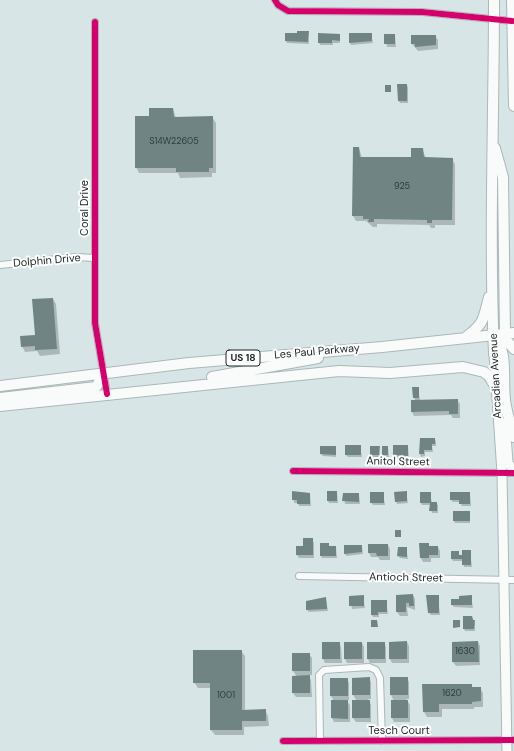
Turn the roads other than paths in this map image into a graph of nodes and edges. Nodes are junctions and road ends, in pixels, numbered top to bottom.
1 (275, 0) edge
2 (494, 0) edge
3 (512, 0) edge
4 (494, 20) junction
5 (512, 21) junction
6 (95, 22) dead end
7 (514, 106) edge
8 (493, 138) junction
9 (94, 258) junction
10 (0, 265) edge
11 (492, 284) junction
12 (493, 335) junction
13 (465, 337) junction
14 (506, 343) edge
15 (382, 346) junction
16 (104, 374) junction
17 (0, 386) edge
18 (184, 386) junction
19 (496, 388) junction
20 (107, 394) junction
21 (0, 398) edge
22 (0, 406) edge
23 (498, 410) junction
24 (514, 437) edge
25 (292, 471) dead end
26 (514, 471) edge
27 (502, 473) junction
28 (299, 576) dead end
29 (510, 580) edge
30 (510, 739) edge
31 (283, 741) dead end
32 (320, 741) junction
33 (382, 741) junction
34 (507, 751) edge

1 - 4 street
2 - 4 main road, Arcadian Avenue
3 - 5 main road
4 - 5 street
4 - 8 main road, Arcadian Avenue
5 - 7 main road
6 - 9 street, Coral Drive
8 - 11 main road, Arcadian Avenue
8 - 14 main road
9 - 10 street, Dolphin Drive
9 - 16 street, Coral Drive
11 - 12 main road, Arcadian Avenue
11 - 13 main road
12 - 13 main road, Les Paul Parkway / US 18
12 - 14 main road, Les Paul Parkway / US 18
13 - 15 main road, Les Paul Parkway / US 18
14 - 19 main road, Arcadian Avenue
14 - 24 main road
15 - 16 main road, Les Paul Parkway / US 18
15 - 18 main road
16 - 17 main road, Les Paul Parkway / US 18
16 - 20 street, Coral Drive
16 - 21 main road
18 - 19 main road, Les Paul Parkway / US 18
18 - 20 main road, Les Paul Parkway / US 18
19 - 23 main road, Arcadian Avenue
20 - 22 main road, Les Paul Parkway / US 18
23 - 26 main road
23 - 27 main road, Arcadian Avenue
25 - 27 street, Anitol Street
26 - 27 street, Anitol Street
27 - 29 main road, Arcadian Avenue
28 - 29 street, Antioch Street
29 - 30 main road, Arcadian Avenue
30 - 33 street, Tesch Court
30 - 34 main road, Arcadian Avenue
31 - 32 street, Tesch Court
32 - 33 street, Tesch Court
32 - 33 street

